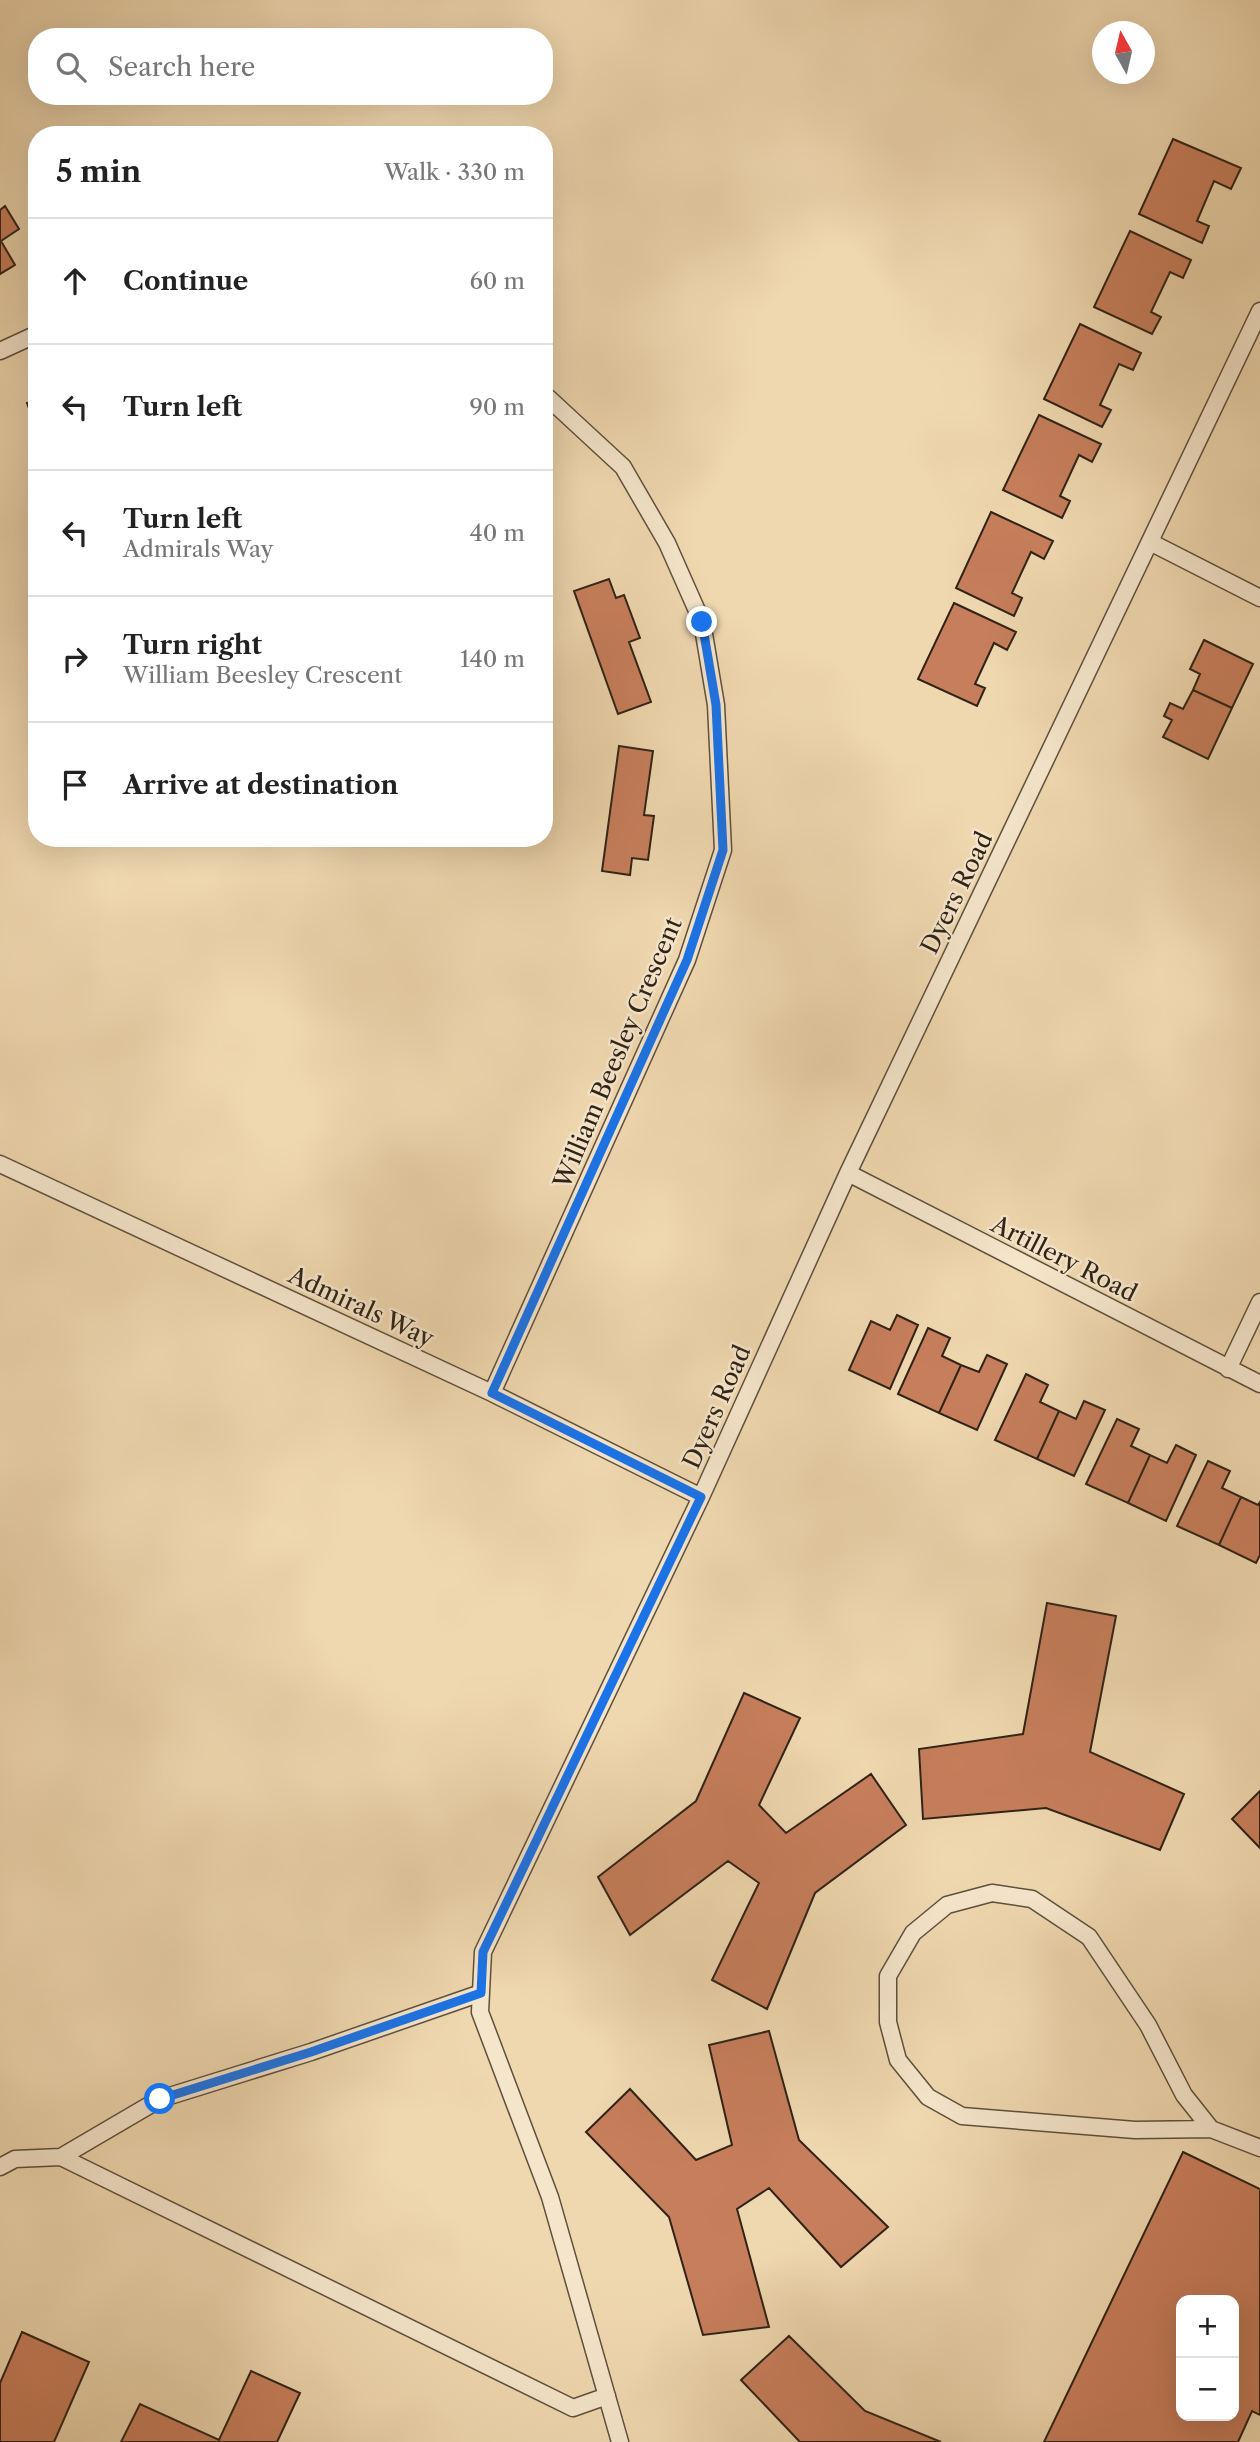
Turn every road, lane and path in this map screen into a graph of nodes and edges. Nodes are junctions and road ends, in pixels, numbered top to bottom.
1 (1260, 311) edge
2 (28, 338) edge
3 (0, 351) edge
4 (553, 402) edge
5 (1150, 542) junction
6 (1260, 598) edge
7 (0, 1164) edge
8 (848, 1173) junction
9 (1260, 1302) edge
10 (1228, 1369) junction
11 (1260, 1384) edge
12 (492, 1393) junction
13 (701, 1497) junction
14 (481, 1993) junction
15 (1211, 2129) junction
16 (1260, 2148) edge
17 (61, 2157) junction
18 (0, 2167) edge
19 (607, 2396) junction
20 (620, 2442) edge

1 - 5 lane, Dyers Road
2 - 3 lane
4 - 12 lane, William Beesley Crescent
5 - 6 lane
5 - 8 lane, Dyers Road
7 - 12 lane, Admirals Way
8 - 10 lane, Artillery Road
8 - 13 lane, Dyers Road
9 - 10 lane
10 - 11 lane, Artillery Road
12 - 13 lane, Admirals Way
13 - 14 lane, Dyers Road
14 - 17 lane
14 - 19 lane, Dyers Road
15 - 15 lane
15 - 16 lane
17 - 18 lane
17 - 19 lane
19 - 20 lane, Dyers Road

